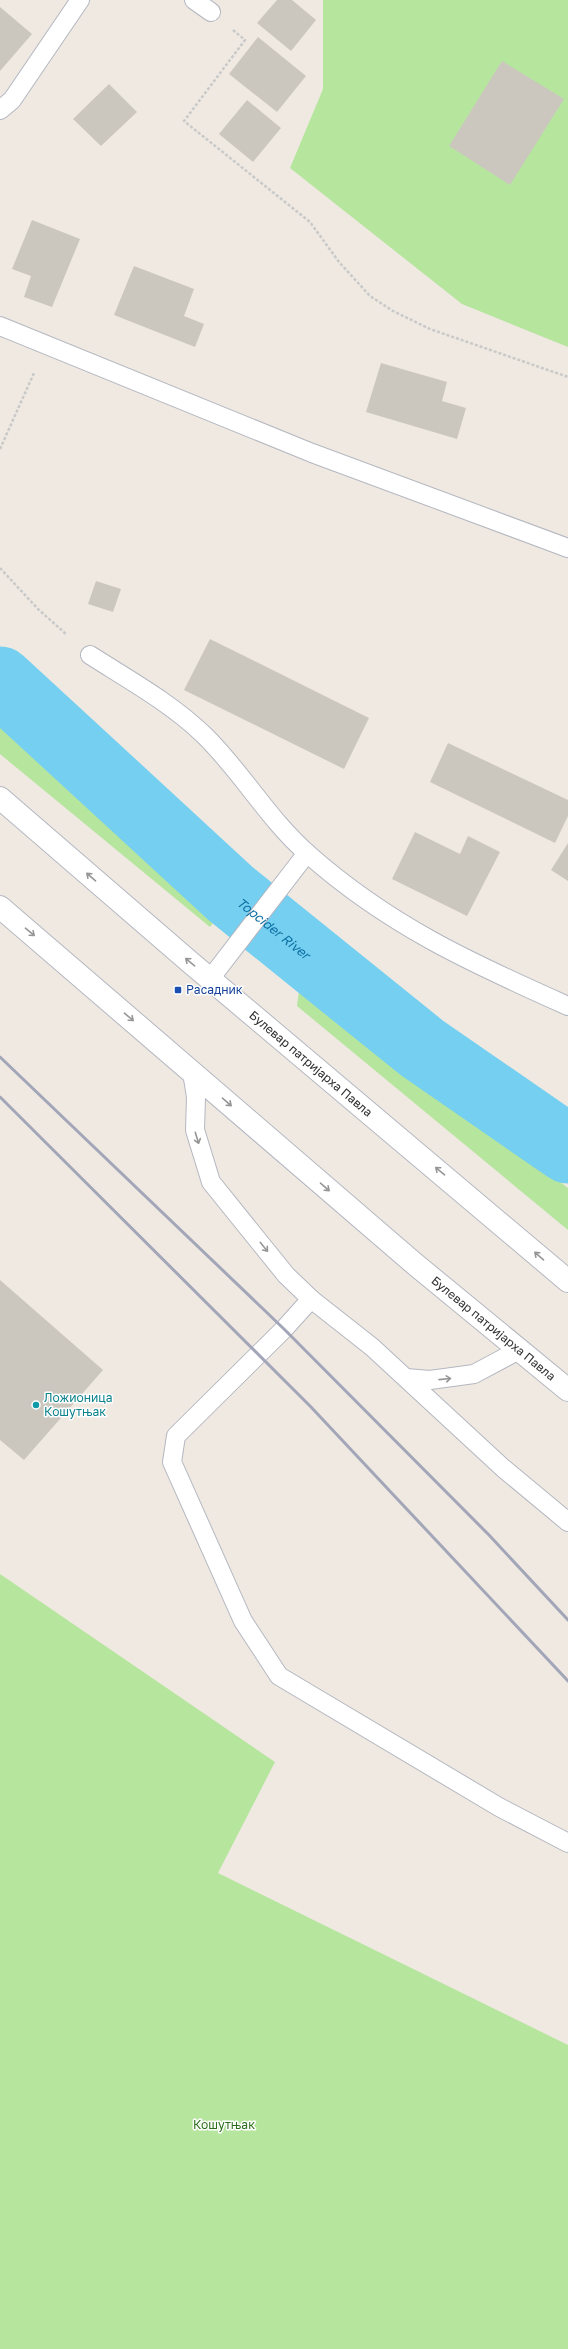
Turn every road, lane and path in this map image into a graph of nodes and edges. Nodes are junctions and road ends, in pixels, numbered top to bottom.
1 (80, 0) edge
2 (194, 0) edge
3 (211, 12) joint
4 (0, 110) edge
5 (0, 326) edge
6 (47, 345) junction
7 (568, 377) edge
8 (0, 449) edge
9 (568, 548) edge
10 (0, 568) edge
11 (90, 655) joint
12 (0, 798) edge
13 (307, 853) junction
14 (0, 907) edge
15 (217, 970) junction
16 (568, 1006) edge
17 (192, 1072) junction
18 (568, 1281) edge
19 (311, 1299) junction
20 (519, 1350) junction
21 (406, 1378) junction
22 (568, 1390) edge
23 (568, 1522) edge
24 (568, 1843) edge

1 - 4 lane
2 - 3 lane
3 - 7 path
5 - 6 lane
6 - 8 path
6 - 9 lane
10 - 11 path
11 - 13 lane
15 -> 12 main road, Булевар патријарха Павла
13 - 15 lane
13 - 16 lane
14 -> 17 main road, Булевар патријарха Павла
18 -> 15 main road, Булевар патријарха Павла
17 -> 19 lane
17 -> 20 main road, Булевар патријарха Павла
19 - 21 lane
19 - 24 lane
21 -> 20 lane
20 - 22 main road, Булевар патријарха Павла
21 - 23 lane

